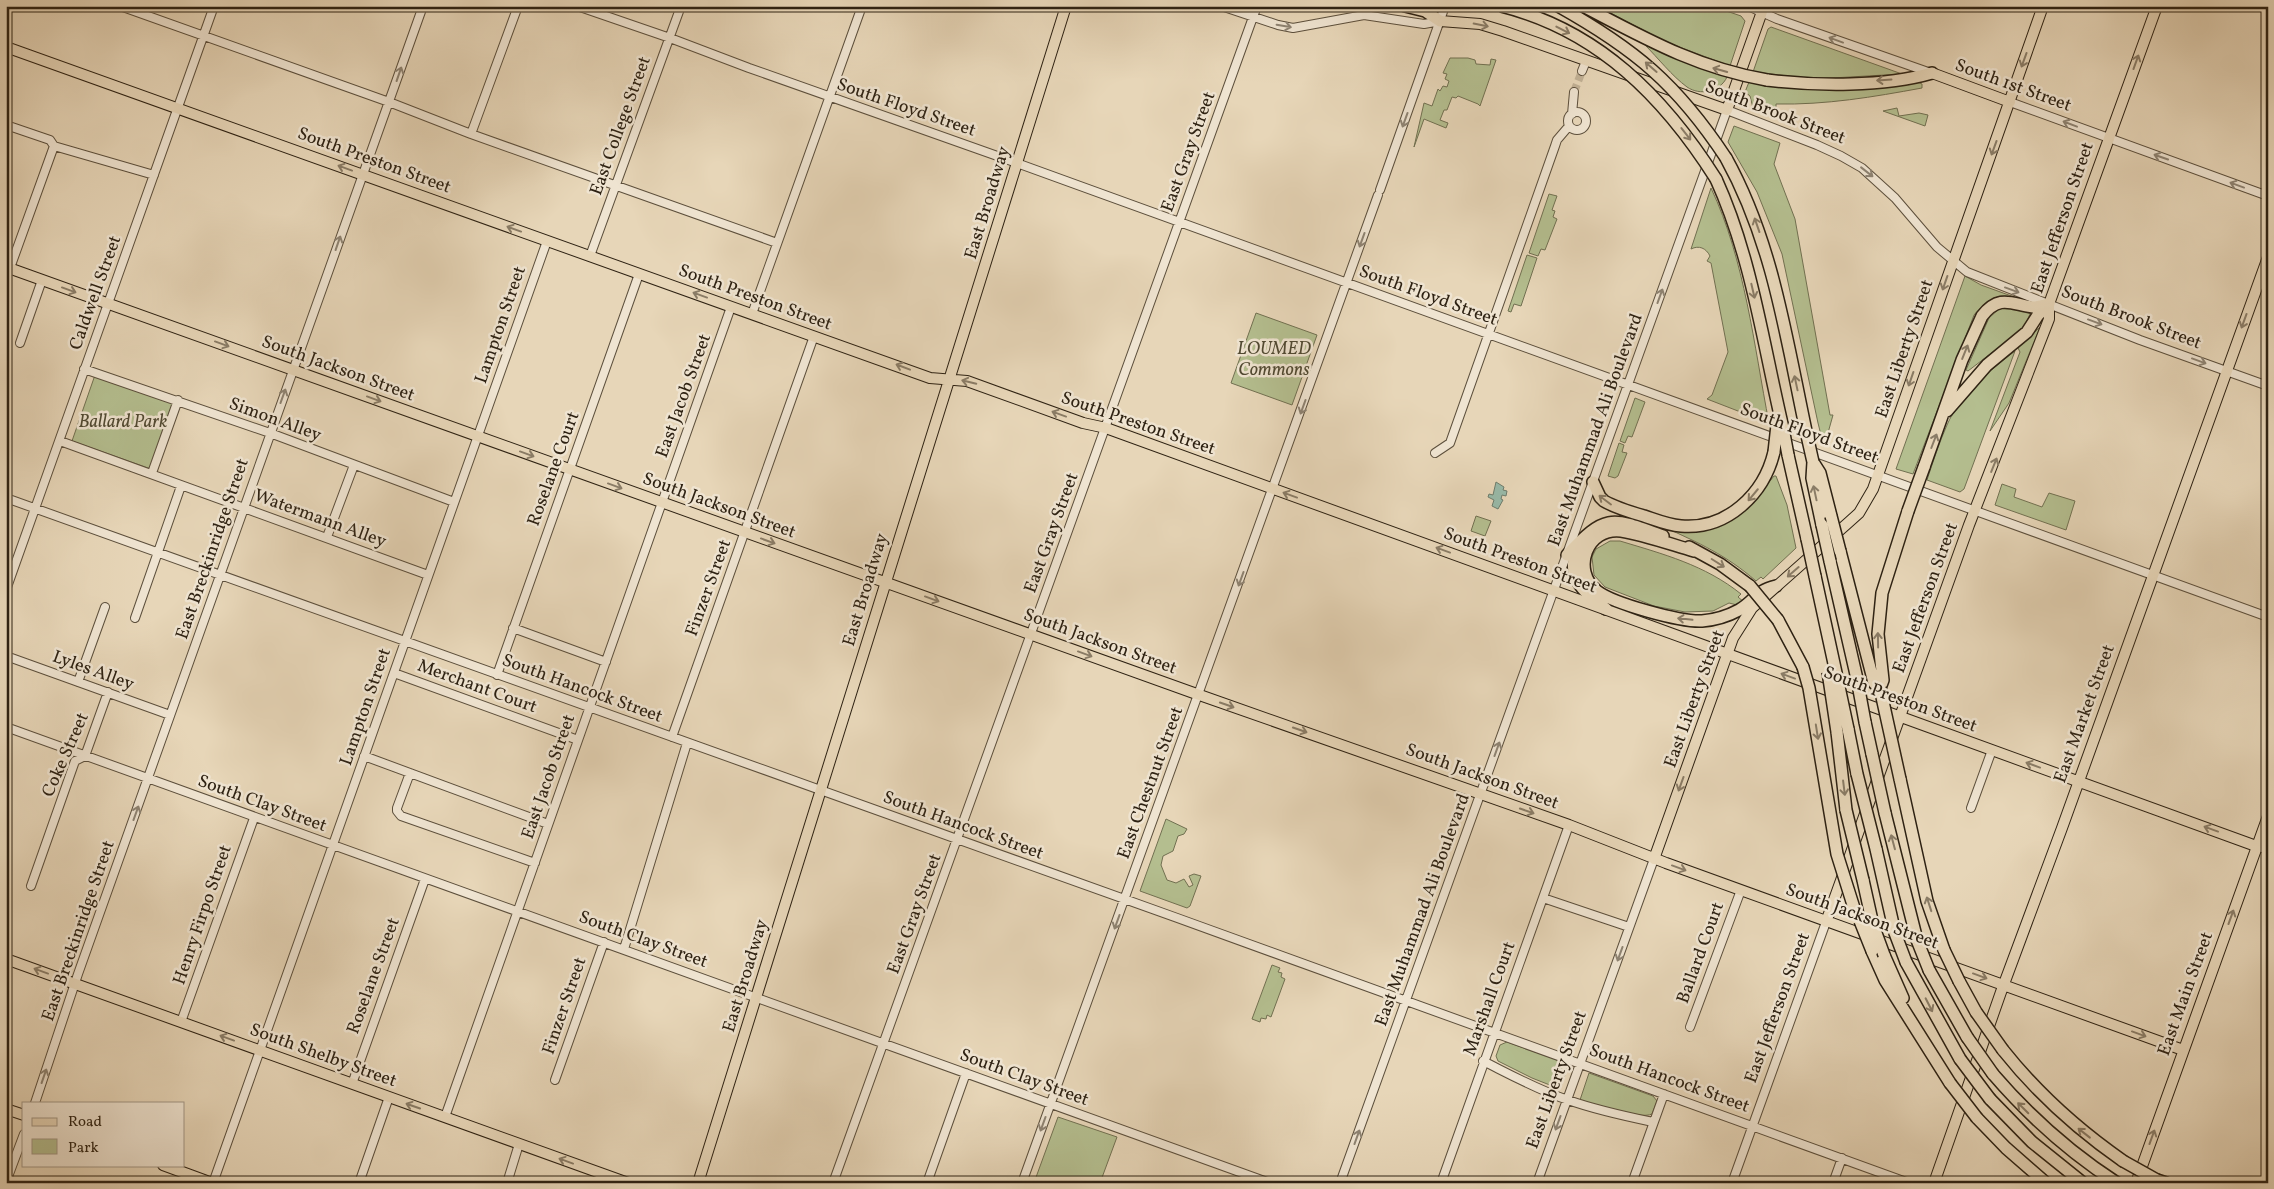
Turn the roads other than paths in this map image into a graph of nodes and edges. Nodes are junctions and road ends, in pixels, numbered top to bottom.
1 (120, 6) edge
2 (214, 6) edge
3 (423, 6) edge
4 (518, 6) edge
5 (681, 6) edge
6 (862, 6) edge
7 (1066, 6) edge
8 (1221, 6) edge
9 (1257, 6) edge
10 (1405, 6) edge
11 (1445, 6) edge
12 (1501, 6) edge
13 (1558, 6) edge
14 (1583, 6) edge
15 (1748, 6) edge
16 (2043, 6) edge
17 (2157, 6) edge
18 (582, 7) edge
19 (135, 9) edge
20 (1763, 9) edge
21 (1253, 17) junction
22 (1440, 21) junction
23 (203, 37) junction
24 (670, 38) junction
25 (6, 46) edge
26 (1932, 73) junction
27 (1573, 95) tunnel mouth
28 (830, 98) junction
29 (388, 102) junction
30 (2010, 102) junction
31 (178, 108) junction
32 (1727, 110) junction
33 (1572, 114) junction
34 (6, 125) edge
35 (1569, 126) junction
36 (472, 134) junction
37 (2108, 139) junction
38 (54, 146) junction
39 (1017, 163) junction
40 (362, 174) junction
41 (154, 175) junction
42 (616, 185) junction
43 (2268, 196) edge
44 (1180, 222) junction
45 (547, 241) junction
46 (778, 243) junction
47 (590, 256) junction
48 (2268, 256) edge
49 (1953, 261) junction
50 (8, 268) edge
51 (639, 274) junction
52 (42, 280) junction
53 (1347, 282) junction
54 (108, 304) junction
55 (2049, 304) junction
56 (732, 307) junction
57 (752, 314) junction
58 (1488, 334) junction
59 (814, 336) junction
60 (20, 343) dead end
61 (84, 369) junction
62 (293, 370) junction
63 (2226, 371) junction
64 (949, 379) junction
65 (1628, 384) junction
66 (2268, 386) edge
67 (178, 400) junction
68 (1944, 414) junction
69 (1780, 427) junction
70 (1106, 428) junction
71 (270, 433) junction
72 (478, 436) junction
73 (60, 440) junction
74 (1435, 453) dead end
75 (1813, 462) junction
76 (354, 465) junction
77 (570, 469) junction
78 (152, 473) junction
79 (1878, 475) junction
80 (1593, 482) junction
81 (181, 486) junction
82 (1273, 489) junction
83 (6, 498) edge
84 (454, 502) junction
85 (662, 503) junction
86 (244, 508) junction
87 (35, 509) junction
88 (1975, 510) junction
89 (744, 532) junction
90 (1584, 537) junction
91 (327, 538) junction
92 (1694, 550) junction
93 (158, 552) junction
94 (1567, 555) junction
95 (220, 574) junction
96 (2153, 574) junction
97 (428, 575) junction
98 (886, 583) junction
99 (1776, 586) junction
100 (6, 590) edge
101 (1554, 590) junction
102 (105, 608) dead end
103 (1606, 610) junction
104 (2268, 617) edge
105 (135, 618) dead end
106 (513, 628) junction
107 (1826, 633) junction
108 (1032, 635) junction
109 (405, 641) junction
110 (1728, 654) junction
111 (6, 656) edge
112 (606, 662) junction
113 (394, 673) junction
114 (497, 675) junction
115 (78, 682) junction
116 (1880, 688) junction
117 (108, 692) junction
118 (1199, 695) junction
119 (590, 707) junction
120 (170, 715) junction
121 (1900, 717) junction
122 (6, 727) edge
123 (1842, 730) junction
124 (672, 737) junction
125 (578, 740) junction
126 (687, 742) junction
127 (1992, 750) junction
128 (85, 756) junction
129 (364, 756) junction
130 (410, 773) junction
131 (148, 779) junction
132 (2079, 782) junction
133 (820, 790) junction
134 (1480, 795) junction
135 (1971, 808) dead end
136 (2268, 816) edge
137 (254, 818) junction
138 (548, 824) junction
139 (1569, 825) junction
140 (958, 840) junction
141 (333, 845) junction
142 (2256, 846) junction
143 (2268, 850) edge
144 (1654, 858) junction
145 (534, 863) junction
146 (425, 879) junction
147 (31, 886) dead end
148 (1741, 890) junction
149 (1543, 898) junction
150 (1125, 900) junction
151 (518, 911) junction
152 (1826, 922) junction
153 (1629, 927) junction
154 (604, 942) junction
155 (624, 949) junction
156 (6, 958) edge
157 (75, 983) junction
158 (2003, 985) junction
159 (757, 997) junction
160 (1406, 1000) junction
161 (182, 1022) junction
162 (1690, 1027) dead end
163 (1918, 1031) junction
164 (1494, 1032) junction
165 (884, 1043) junction
166 (260, 1050) junction
167 (2183, 1050) junction
168 (1483, 1061) junction
169 (1580, 1063) junction
170 (966, 1074) junction
171 (555, 1080) dead end
172 (352, 1084) junction
173 (1664, 1094) junction
174 (389, 1097) junction
175 (1567, 1100) junction
176 (35, 1102) edge
177 (1051, 1102) junction
178 (6, 1109) edge
179 (22, 1114) edge
180 (445, 1117) junction
181 (1654, 1122) junction
182 (1753, 1126) junction
183 (22, 1139) edge
184 (519, 1144) junction
185 (1842, 1158) junction
186 (166, 1166) edge
187 (6, 1182) edge
188 (2116, 1182) edge
189 (2162, 1182) edge
190 (212, 1183) edge
191 (359, 1183) edge
192 (507, 1183) edge
193 (628, 1183) edge
194 (698, 1183) edge
195 (833, 1183) edge
196 (927, 1183) edge
197 (1022, 1183) edge
198 (1270, 1183) edge
199 (1340, 1183) edge
200 (1441, 1183) edge
201 (1537, 1183) edge
202 (1632, 1183) edge
203 (1732, 1183) edge
204 (1833, 1183) edge
205 (1909, 1183) edge
206 (1934, 1183) edge
207 (2046, 1183) edge
208 (2083, 1183) edge
209 (2136, 1183) edge

1 - 19 street
2 - 23 street, Caldwell Street
29 -> 3 street, East Breckinridge Street
4 - 36 street
5 - 24 street, East College Street
6 - 28 street
7 - 39 main road, East Broadway
8 - 21 street, South Brook Street
9 - 21 street, East Gray Street
10 - 22 highway
11 - 22 street, East Chestnut Street
12 -> 69 highway, bridge
75 -> 13 highway, bridge
26 -> 14 highway, bridge
15 - 20 street, South 1st Street
16 -> 30 main road, East Liberty Street
37 -> 17 main road, East Jefferson Street
18 - 24 street, South Floyd Street
19 - 23 street
26 -> 20 street, South 1st Street
20 - 32 main road
21 -> 22 street, South Brook Street
21 - 44 street, East Gray Street
22 -> 32 main road, South Brook Street
22 -> 53 street, East Chestnut Street
23 - 29 street
23 - 31 street, Caldwell Street
24 - 28 street, South Floyd Street
24 - 42 street, East College Street
25 - 31 main road, South Preston Street
26 - 30 main road, South 1st Street
27 - 33 street
28 - 39 street, South Floyd Street
28 - 46 street
29 - 36 street
29 - 40 street, East Breckinridge Street
37 -> 30 street, South 1st Street
30 -> 49 main road, East Liberty Street
40 -> 31 main road, South Preston Street
31 - 41 street, Caldwell Street
32 -> 49 street, South Brook Street
65 -> 32 street, East Muhammad Ali Boulevard
33 - 35 street
33 - 35 street
34 - 38 street
35 - 58 street
36 - 42 street
43 -> 37 street, South 1st Street
37 - 55 main road, East Jefferson Street
38 - 41 street
38 - 50 street
39 - 44 street, South Floyd Street
39 - 64 main road, East Broadway
45 -> 40 main road, South Preston Street
62 -> 40 street, East Breckinridge Street
41 - 54 street, Caldwell Street
42 - 46 street
42 - 47 street, East College Street
44 - 53 street, South Floyd Street
44 - 70 street, East Gray Street
45 - 47 main road, South Preston Street
45 - 72 street, Lampton Street
46 - 57 street
47 - 51 main road, South Preston Street
48 -> 63 main road, East Market Street
49 -> 55 street, South Brook Street
49 -> 79 main road, East Liberty Street
50 - 52 main road, South Jackson Street
56 -> 51 main road, South Preston Street
51 - 77 street, Roselane Court
52 -> 54 main road, South Jackson Street
52 - 60 street
53 - 58 street, South Floyd Street
53 -> 82 street, East Chestnut Street
54 - 61 street, Caldwell Street
54 -> 62 main road, South Jackson Street
55 -> 63 street, South Brook Street
55 - 68 highway
68 -> 55 highway
88 -> 55 main road, East Jefferson Street
56 - 57 main road, South Preston Street
56 - 85 street, East Jacob Street
57 - 59 main road, South Preston Street
58 - 65 street, South Floyd Street
58 - 74 street
64 -> 59 main road, South Preston Street
59 - 89 street, Finzer Street
61 - 67 street, Simon Alley
61 - 73 street, Caldwell Street
71 -> 62 street, East Breckinridge Street
62 -> 72 main road, South Jackson Street
63 - 66 street, South Brook Street
63 - 96 main road, East Market Street
70 -> 64 main road, South Preston Street
64 - 98 main road, East Broadway
65 - 79 street, South Floyd Street
65 - 80 street, East Muhammad Ali Boulevard
67 - 71 street, Simon Alley
67 - 78 street
116 -> 68 highway, bridge
69 -> 80 highway, bridge
69 - 107 highway, bridge
70 - 82 main road, South Preston Street
70 - 108 street, East Gray Street
71 - 76 street, Simon Alley
71 - 86 street, East Breckinridge Street
72 -> 77 main road, South Jackson Street
72 - 84 street, Lampton Street
73 - 78 street, Watermann Alley
73 - 87 street, Caldwell Street
75 - 116 highway, bridge
188 -> 75 highway, bridge
76 - 84 street, Simon Alley
76 - 91 street
77 -> 85 main road, South Jackson Street
77 - 106 street, Roselane Court
78 - 81 street, Watermann Alley
79 - 88 street, South Floyd Street
79 -> 99 main road, East Liberty Street
80 - 94 street, East Muhammad Ali Boulevard
81 - 86 street, Watermann Alley
81 - 93 street
101 -> 82 main road, South Preston Street
82 -> 118 street, East Chestnut Street
83 - 87 street, South Hancock Street
84 - 97 street, Lampton Street
85 - 89 main road, South Jackson Street
85 - 112 street, East Jacob Street
86 - 91 street, Watermann Alley
86 - 95 street, East Breckinridge Street
87 - 93 street, South Hancock Street
87 - 100 street, Caldwell Street
88 - 96 street, South Floyd Street
88 - 121 main road, East Jefferson Street
89 -> 98 main road, South Jackson Street
89 - 124 street, Finzer Street
90 - 92 highway
90 - 94 highway
90 - 103 highway
91 - 97 street, Watermann Alley
99 -> 92 highway
92 -> 163 highway, bridge
93 - 95 street, South Hancock Street
93 - 105 street
94 - 101 street, East Muhammad Ali Boulevard
95 - 109 street, South Hancock Street
95 - 120 street, East Breckinridge Street
96 - 104 street, South Floyd Street
96 - 132 main road, East Market Street
97 - 109 street, Lampton Street
98 -> 108 main road, South Jackson Street
98 - 133 main road, East Broadway
99 - 110 main road, East Liberty Street
101 - 103 main road, South Preston Street
134 -> 101 street, East Muhammad Ali Boulevard
102 - 115 street
103 - 110 main road, South Preston Street
106 - 112 street
106 - 114 street, Roselane Court
107 - 123 highway, bridge
107 - 123 highway, bridge
108 -> 118 main road, South Jackson Street
108 - 140 street, East Gray Street
109 - 113 street, Lampton Street
109 - 114 street, South Hancock Street
121 -> 110 main road, South Preston Street
110 -> 144 main road, East Liberty Street
111 - 115 street, Lyles Alley
112 - 119 street, East Jacob Street
113 - 125 street, Merchant Court
113 - 129 street, Lampton Street
114 - 119 street, South Hancock Street
115 - 117 street, Lyles Alley
189 -> 116 highway, bridge
117 - 120 street, Lyles Alley
117 - 128 street, Coke Street
118 -> 134 main road, South Jackson Street
118 - 150 street, East Chestnut Street
119 - 124 street, South Hancock Street
119 - 125 street, East Jacob Street
120 - 131 street, East Breckinridge Street
121 - 127 main road, South Preston Street
121 - 152 main road, East Jefferson Street
122 - 128 street, South Clay Street
123 -> 163 highway, bridge
123 -> 208 highway, bridge
124 - 126 street, South Hancock Street
125 - 138 street, East Jacob Street
126 - 133 street, South Hancock Street
126 - 155 street
132 -> 127 main road, South Preston Street
127 - 135 street
128 - 131 street, South Clay Street
128 - 147 street, Coke Street
129 - 130 street
129 - 141 street, Lampton Street
130 - 138 street
130 - 145 street
131 - 137 street, South Clay Street
157 -> 131 street, East Breckinridge Street
142 -> 132 main road, South Preston Street
132 - 158 main road, East Market Street
133 - 140 street, South Hancock Street
133 - 159 main road, East Broadway
134 -> 139 main road, South Jackson Street
134 - 160 street, East Muhammad Ali Boulevard
136 - 142 main road, East Main Street
137 - 141 street, South Clay Street
137 - 161 street, Henry Firpo Street
138 - 145 street, East Jacob Street
139 - 144 main road, South Jackson Street
139 - 149 street, Marshall Court
140 - 150 street, South Hancock Street
140 - 165 street, East Gray Street
141 - 146 street, South Clay Street
141 - 166 street, Lampton Street
142 - 143 street
167 -> 142 main road, East Main Street
144 -> 148 main road, South Jackson Street
144 - 153 street, East Liberty Street
145 - 151 street, East Jacob Street
146 - 151 street, South Clay Street
146 - 172 street, Roselane Street
148 - 152 main road, South Jackson Street
148 - 162 street, Ballard Court
149 - 153 street
149 - 164 street, Marshall Court
150 - 160 street, South Hancock Street
150 -> 177 street, East Chestnut Street
151 - 154 street, South Clay Street
151 - 180 street, East Jacob Street
152 -> 158 main road, South Jackson Street
152 - 182 street, East Jefferson Street
153 -> 169 street, East Liberty Street
154 - 155 street, South Clay Street
154 - 171 street, Finzer Street
155 - 159 street, South Clay Street
157 -> 156 main road, South Shelby Street
157 - 161 main road, South Shelby Street
176 -> 157 street, East Breckinridge Street
158 -> 167 main road, South Jackson Street
158 - 206 main road, East Market Street
159 - 165 street, South Clay Street
159 - 194 main road, East Broadway
160 - 164 street, South Hancock Street
199 -> 160 street, East Muhammad Ali Boulevard
166 -> 161 main road, South Shelby Street
163 - 207 highway, bridge
164 - 168 street, Marshall Court
164 - 169 street, South Hancock Street
165 - 170 street, South Clay Street
165 - 195 street, East Gray Street
166 - 172 main road, South Shelby Street
166 - 190 street, Lampton Street
209 -> 167 main road, East Main Street
168 - 175 street
168 - 200 street, Marshall Court
169 - 173 street, South Hancock Street
169 - 175 street, East Liberty Street
170 - 177 street, South Clay Street
170 - 196 street
172 - 174 main road, South Shelby Street
173 - 181 street
173 - 182 street, South Hancock Street
180 -> 174 main road, South Shelby Street
174 - 191 street
175 - 181 street
175 -> 201 street, East Liberty Street
177 -> 197 street, East Chestnut Street
177 - 198 street, South Clay Street
178 - 179 main road
180 - 184 main road, South Shelby Street
181 - 202 street
182 - 185 street, South Hancock Street
182 - 203 street, East Jefferson Street
183 - 187 street
184 - 192 street
193 -> 184 main road, South Shelby Street
185 - 204 street
185 - 205 street, South Hancock Street
186 - 190 main road

